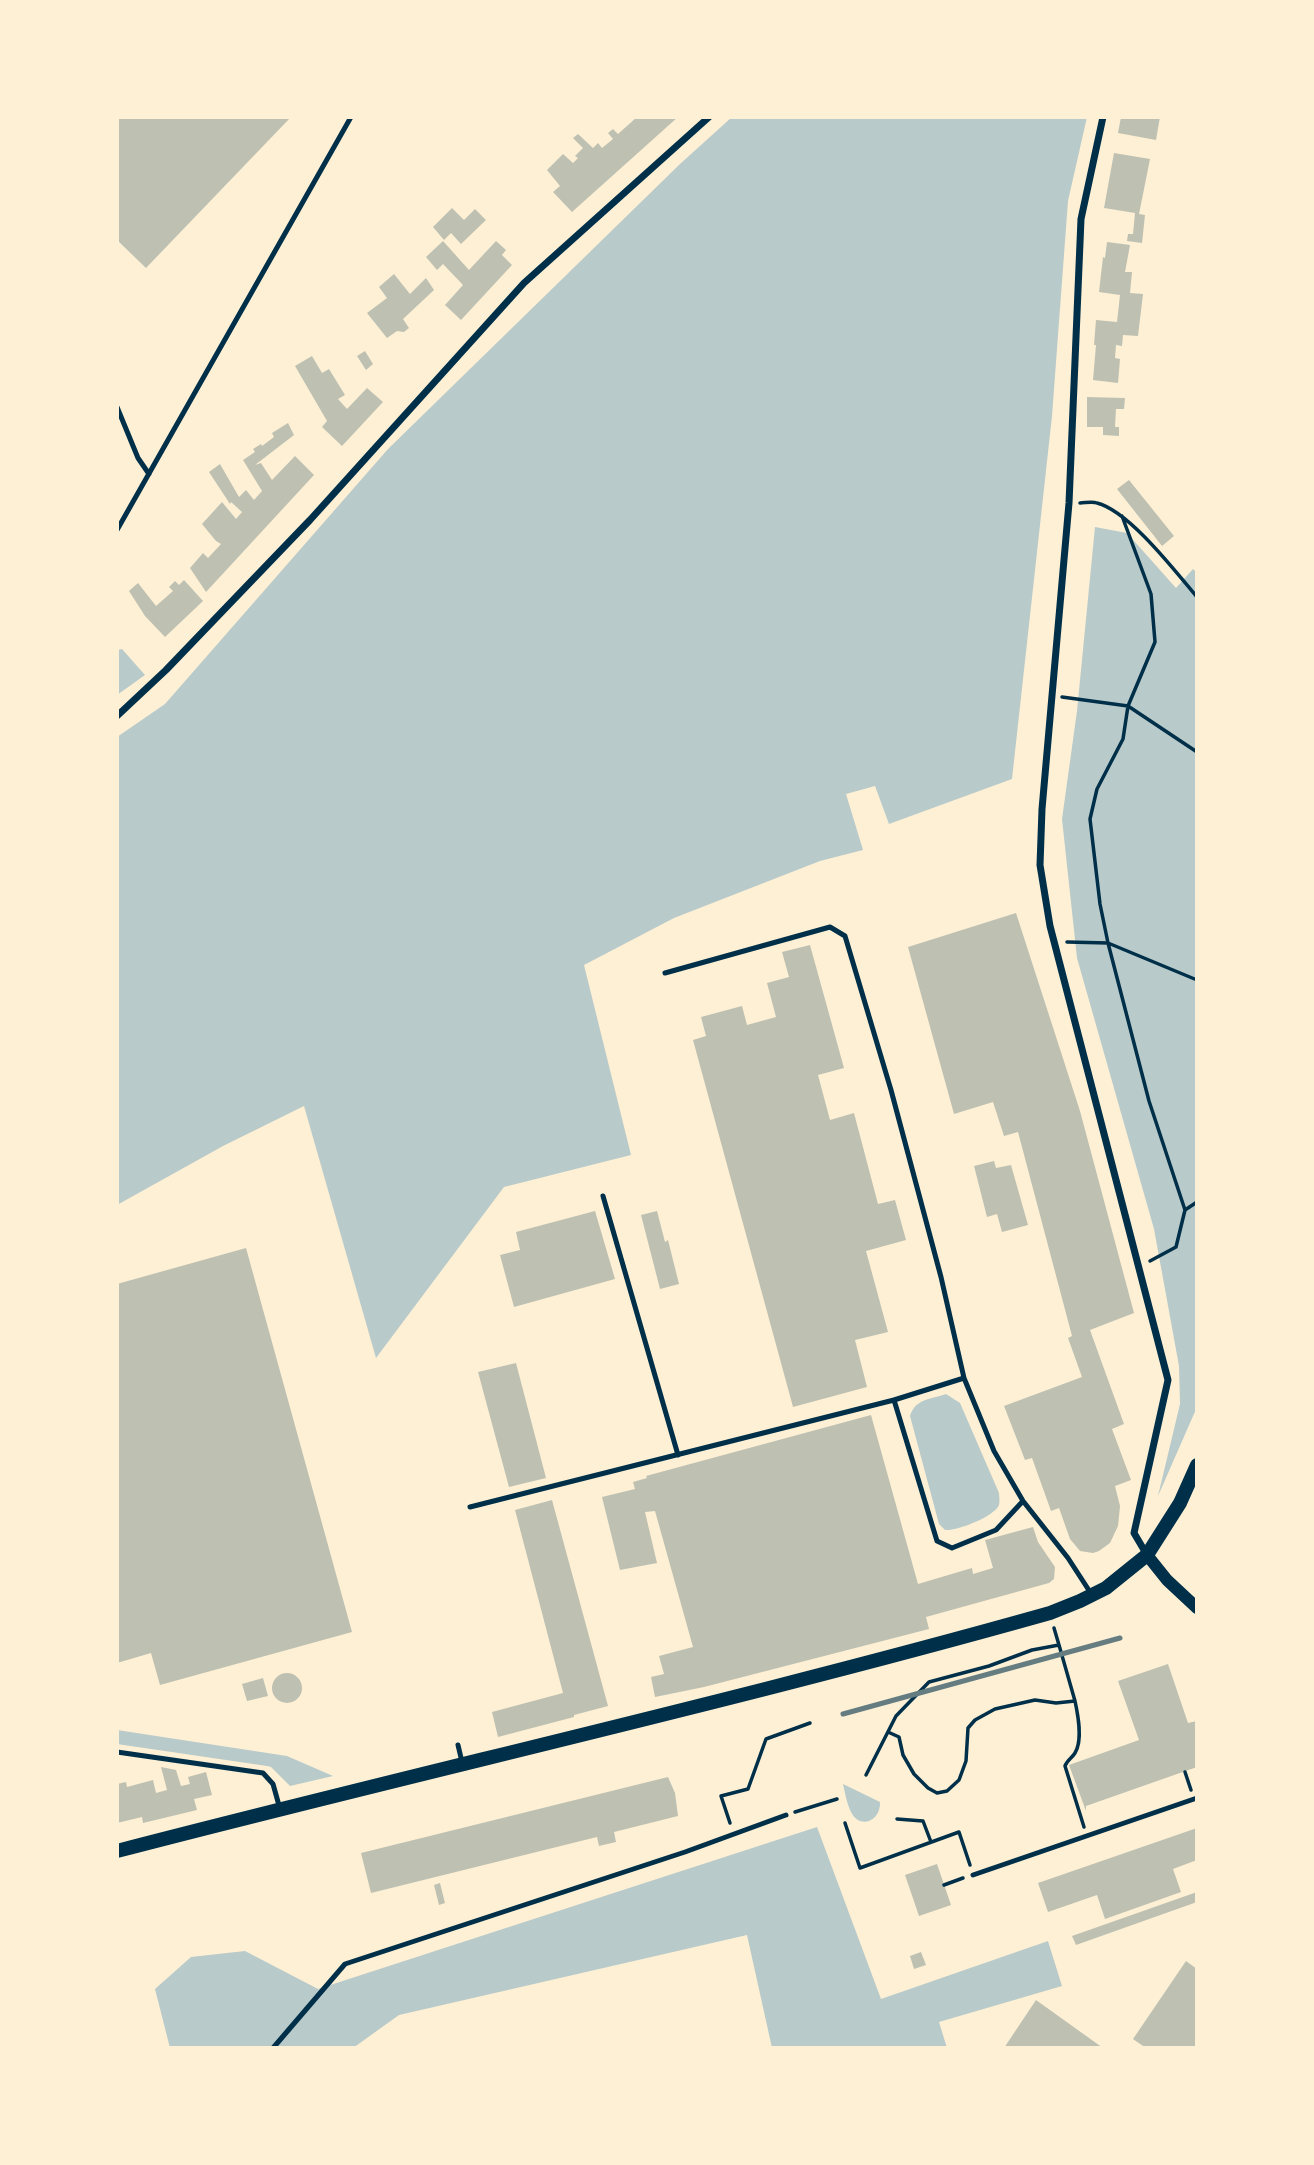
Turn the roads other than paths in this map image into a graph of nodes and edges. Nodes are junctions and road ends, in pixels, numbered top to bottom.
1 (351, 117) edge
2 (709, 117) edge
3 (1103, 117) edge
4 (117, 407) edge
5 (149, 474) junction
6 (117, 530) edge
7 (117, 716) edge
8 (665, 973) dead end
9 (603, 1196) dead end
10 (964, 1378) junction
11 (894, 1400) junction
12 (678, 1455) junction
13 (1197, 1465) edge
14 (1023, 1501) junction
15 (470, 1507) dead end
16 (1147, 1555) junction
17 (1093, 1596) junction
18 (1197, 1608) edge
19 (458, 1745) dead end
20 (117, 1752) edge
21 (462, 1764) junction
22 (1196, 1798) edge
23 (280, 1809) junction
24 (786, 1815) dead end
25 (117, 1851) edge
26 (973, 1875) road end
27 (273, 2048) edge

1 - 5 lane
2 - 7 street
3 - 16 street
4 - 5 lane
5 - 6 lane
8 - 10 lane
9 - 12 lane
10 - 11 lane
10 - 14 lane
11 - 12 lane
11 - 14 lane
12 - 15 lane
13 - 16 main road
14 - 17 lane
16 - 17 main road
16 - 18 street
17 - 21 main road
19 - 21 lane
20 - 23 lane
21 - 23 main road
22 - 26 lane
23 - 25 main road
24 - 27 lane

